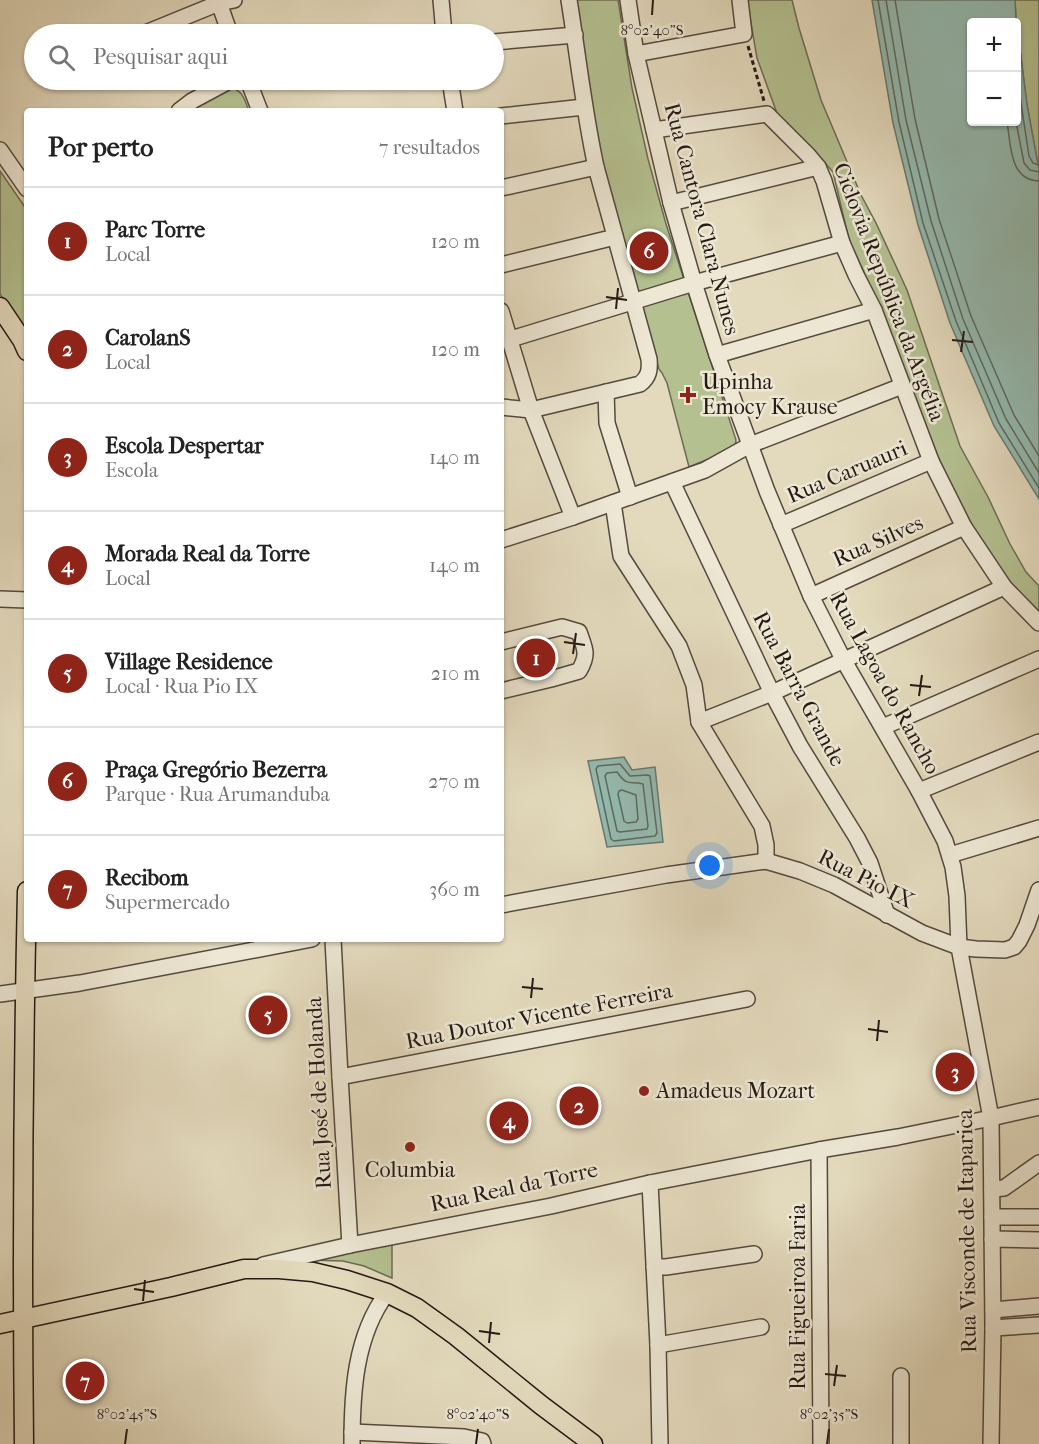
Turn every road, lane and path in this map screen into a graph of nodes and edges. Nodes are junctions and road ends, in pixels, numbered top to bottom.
1 (441, 0) edge
2 (569, 0) edge
3 (628, 0) edge
4 (740, 0) edge
5 (224, 1) edge
6 (168, 24) edge
7 (228, 24) edge
8 (443, 24) edge
9 (744, 34) junction
10 (574, 35) junction
11 (504, 41) edge
12 (636, 54) junction
13 (214, 90) edge
14 (252, 90) edge
15 (452, 90) edge
16 (584, 107) junction
17 (183, 108) edge
18 (259, 108) edge
19 (455, 108) edge
20 (768, 114) junction
21 (504, 116) edge
22 (654, 130) junction
23 (0, 150) edge
24 (596, 167) junction
25 (818, 167) junction
26 (24, 185) edge
27 (504, 187) edge
28 (671, 203) junction
29 (615, 237) junction
30 (842, 243) junction
31 (504, 264) edge
32 (694, 283) junction
33 (633, 301) junction
34 (0, 307) edge
35 (874, 310) junction
36 (504, 319) edge
37 (511, 339) junction
38 (24, 344) edge
39 (717, 355) junction
40 (902, 386) junction
41 (606, 392) junction
42 (504, 407) edge
43 (531, 410) junction
44 (750, 445) junction
45 (931, 461) junction
46 (672, 482) junction
47 (630, 497) junction
48 (613, 503) junction
49 (573, 517) junction
50 (781, 525) junction
51 (964, 527) junction
52 (504, 539) edge
53 (1004, 587) junction
54 (811, 596) junction
55 (0, 598) edge
56 (24, 600) edge
57 (1039, 624) edge
58 (504, 641) edge
59 (1039, 659) edge
60 (844, 661) junction
61 (504, 690) edge
62 (772, 693) junction
63 (699, 722) junction
64 (882, 727) junction
65 (1039, 742) edge
66 (919, 791) junction
67 (1039, 828) edge
68 (950, 855) junction
69 (766, 861) junction
70 (1039, 891) edge
71 (504, 904) edge
72 (887, 915) junction
73 (26, 942) edge
74 (296, 942) edge
75 (333, 942) edge
76 (959, 947) junction
77 (25, 991) junction
78 (0, 994) edge
79 (747, 999) dead end
80 (340, 1077) junction
81 (1039, 1107) edge
82 (991, 1118) junction
83 (819, 1150) junction
84 (1039, 1163) edge
85 (650, 1183) junction
86 (992, 1189) junction
87 (993, 1217) junction
88 (1039, 1217) edge
89 (993, 1239) junction
90 (1039, 1240) edge
91 (350, 1245) junction
92 (754, 1254) dead end
93 (654, 1267) junction
94 (244, 1269) junction
95 (387, 1293) junction
96 (1039, 1306) edge
97 (993, 1310) junction
98 (23, 1319) junction
99 (0, 1324) edge
100 (1039, 1325) edge
101 (761, 1327) dead end
102 (993, 1328) junction
103 (658, 1345) junction
104 (901, 1376) dead end
105 (352, 1438) edge
106 (445, 1440) edge
107 (24, 1444) edge
108 (483, 1444) edge
109 (593, 1444) edge
110 (660, 1444) edge
111 (821, 1444) edge
112 (901, 1444) edge
113 (991, 1444) edge

1 - 8 street
2 - 10 street
3 - 12 street, Rua Cantora Clara Nunes
4 - 9 street
5 - 6 street
5 - 7 street
9 - 12 street
9 - 20 path
10 - 11 street
10 - 16 street
12 - 22 street, Rua Cantora Clara Nunes
13 - 17 street
14 - 18 street
15 - 19 street
16 - 21 street
16 - 24 street
20 - 22 street
20 - 25 street, Ciclovia República da Argélia
22 - 28 street, Rua Cantora Clara Nunes
23 - 26 street
24 - 27 street
24 - 29 street
25 - 28 street
25 - 30 street, Ciclovia República da Argélia
28 - 32 street, Rua Cantora Clara Nunes
29 - 31 street
29 - 33 street
30 - 32 street
30 - 35 street, Ciclovia República da Argélia
32 - 33 street
32 - 39 street, Rua Cantora Clara Nunes
33 - 37 street
33 - 41 street
34 - 38 main road
35 - 39 street
35 - 40 street, Ciclovia República da Argélia
36 - 37 street
37 - 43 street
39 - 44 street, Rua Cantora Clara Nunes
40 - 44 street
40 - 45 street, Ciclovia República da Argélia
41 - 43 street
41 - 47 street
42 - 43 street
43 - 49 street
44 - 46 street
44 - 50 street, Rua Lagoa do Rancho
45 - 50 street, Rua Caruauri
45 - 51 street, Ciclovia República da Argélia
46 - 47 street
46 - 62 street, Rua Barra Grande
47 - 48 street
48 - 49 street
48 - 63 street
49 - 52 street
50 - 54 street, Rua Lagoa do Rancho
51 - 53 street, Ciclovia República da Argélia
51 - 54 street, Rua Silves
53 - 57 street, Ciclovia República da Argélia
53 - 60 street
54 - 60 street, Rua Lagoa do Rancho
55 - 56 street
58 - 61 street
59 - 64 street
60 - 62 street
60 - 64 street, Rua Lagoa do Rancho
62 - 63 street
62 - 72 street, Rua Barra Grande
63 - 69 street
64 - 66 street, Rua Lagoa do Rancho
65 - 66 street
66 - 68 street, Rua Lagoa do Rancho
67 - 68 street
68 - 76 street, Rua Lagoa do Rancho
69 - 71 street, Rua Pio IX
69 - 72 street, Rua Pio IX
70 - 76 street, Rua Pio IX
72 - 76 street, Rua Pio IX
73 - 77 main road
74 - 77 street
75 - 80 street, Rua José de Holanda
76 - 82 street, Rua Visconde de Itaparica
77 - 78 street
77 - 98 main road
79 - 80 street, Rua Doutor Vicente Ferreira
80 - 91 street, Rua José de Holanda
81 - 82 street, Rua Real da Torre
82 - 83 street, Rua Real da Torre
82 - 86 street, Rua Visconde de Itaparica
83 - 85 street, Rua Real da Torre
83 - 111 street, Rua Figueiroa Faria
84 - 86 street
85 - 91 street, Rua Real da Torre
85 - 93 street
86 - 87 street, Rua Visconde de Itaparica
87 - 88 street
87 - 89 street, Rua Visconde de Itaparica
89 - 90 street
89 - 97 street, Rua Visconde de Itaparica
91 - 94 street, Rua Real da Torre
92 - 93 street
93 - 103 street
94 - 95 main road
94 - 98 main road, Rua Real da Torre
95 - 105 street
95 - 109 main road
96 - 97 street
97 - 102 street, Rua Visconde de Itaparica
98 - 99 main road, Rua Real da Torre
98 - 107 main road
100 - 102 street
101 - 103 street
102 - 113 street, Rua Visconde de Itaparica
103 - 110 street
104 - 112 street
105 - 106 street
106 - 108 street

